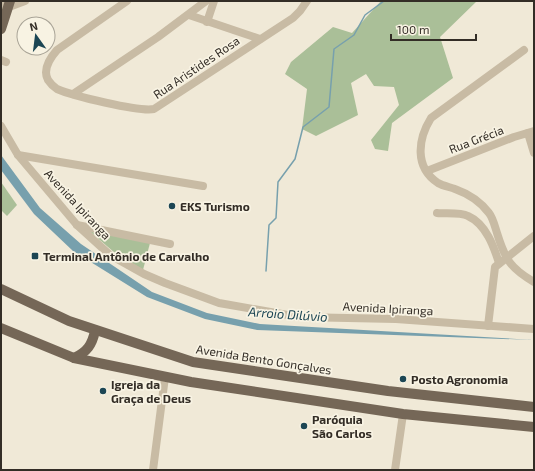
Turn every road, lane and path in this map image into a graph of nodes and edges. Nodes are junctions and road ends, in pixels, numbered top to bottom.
1 (25, 1) edge
2 (127, 1) edge
3 (206, 1) edge
4 (214, 1) edge
5 (307, 1) edge
6 (6, 4) edge
7 (189, 15) junction
8 (207, 22) junction
9 (1, 29) edge
10 (260, 39) junction
11 (524, 50) dead end
12 (73, 94) junction
13 (1, 126) edge
14 (531, 132) edge
15 (534, 152) edge
16 (18, 155) junction
17 (428, 172) junction
18 (203, 186) dead end
19 (436, 213) dead end
20 (77, 225) junction
21 (534, 236) edge
22 (170, 244) dead end
23 (502, 260) junction
24 (1, 282) edge
25 (534, 282) edge
26 (1, 289) edge
27 (15, 296) junction
28 (488, 326) junction
29 (1, 328) edge
30 (534, 329) edge
31 (95, 330) junction
32 (74, 358) junction
33 (165, 377) junction
34 (534, 407) edge
35 (403, 414) junction
36 (534, 427) edge
37 (153, 470) edge
38 (395, 470) edge

1 - 6 street
2 - 12 street, Rua Aristides Rosa
3 - 7 street
4 - 8 street
5 - 10 street, Rua Aristides Rosa
6 - 9 main road
7 - 8 street
7 - 12 street
8 - 10 street
10 - 12 street, Rua Aristides Rosa
11 - 17 street
13 - 16 street, Avenida Ipiranga
14 - 15 street
14 - 17 street, Rua Grécia
16 - 18 street
16 - 20 street, Avenida Ipiranga
17 - 23 street
19 - 23 street
20 - 22 street
20 - 28 street, Avenida Ipiranga
21 - 23 street
23 - 25 street
23 - 28 street
24 - 27 main road
26 - 27 main road, Avenida Bento Gonçalves
27 - 31 main road, Avenida Bento Gonçalves
28 - 30 street, Avenida Ipiranga
29 - 32 main road
31 - 32 main road
31 - 34 main road, Avenida Bento Gonçalves
32 - 33 main road
33 - 35 main road
33 - 37 street
35 - 36 main road
35 - 38 street

